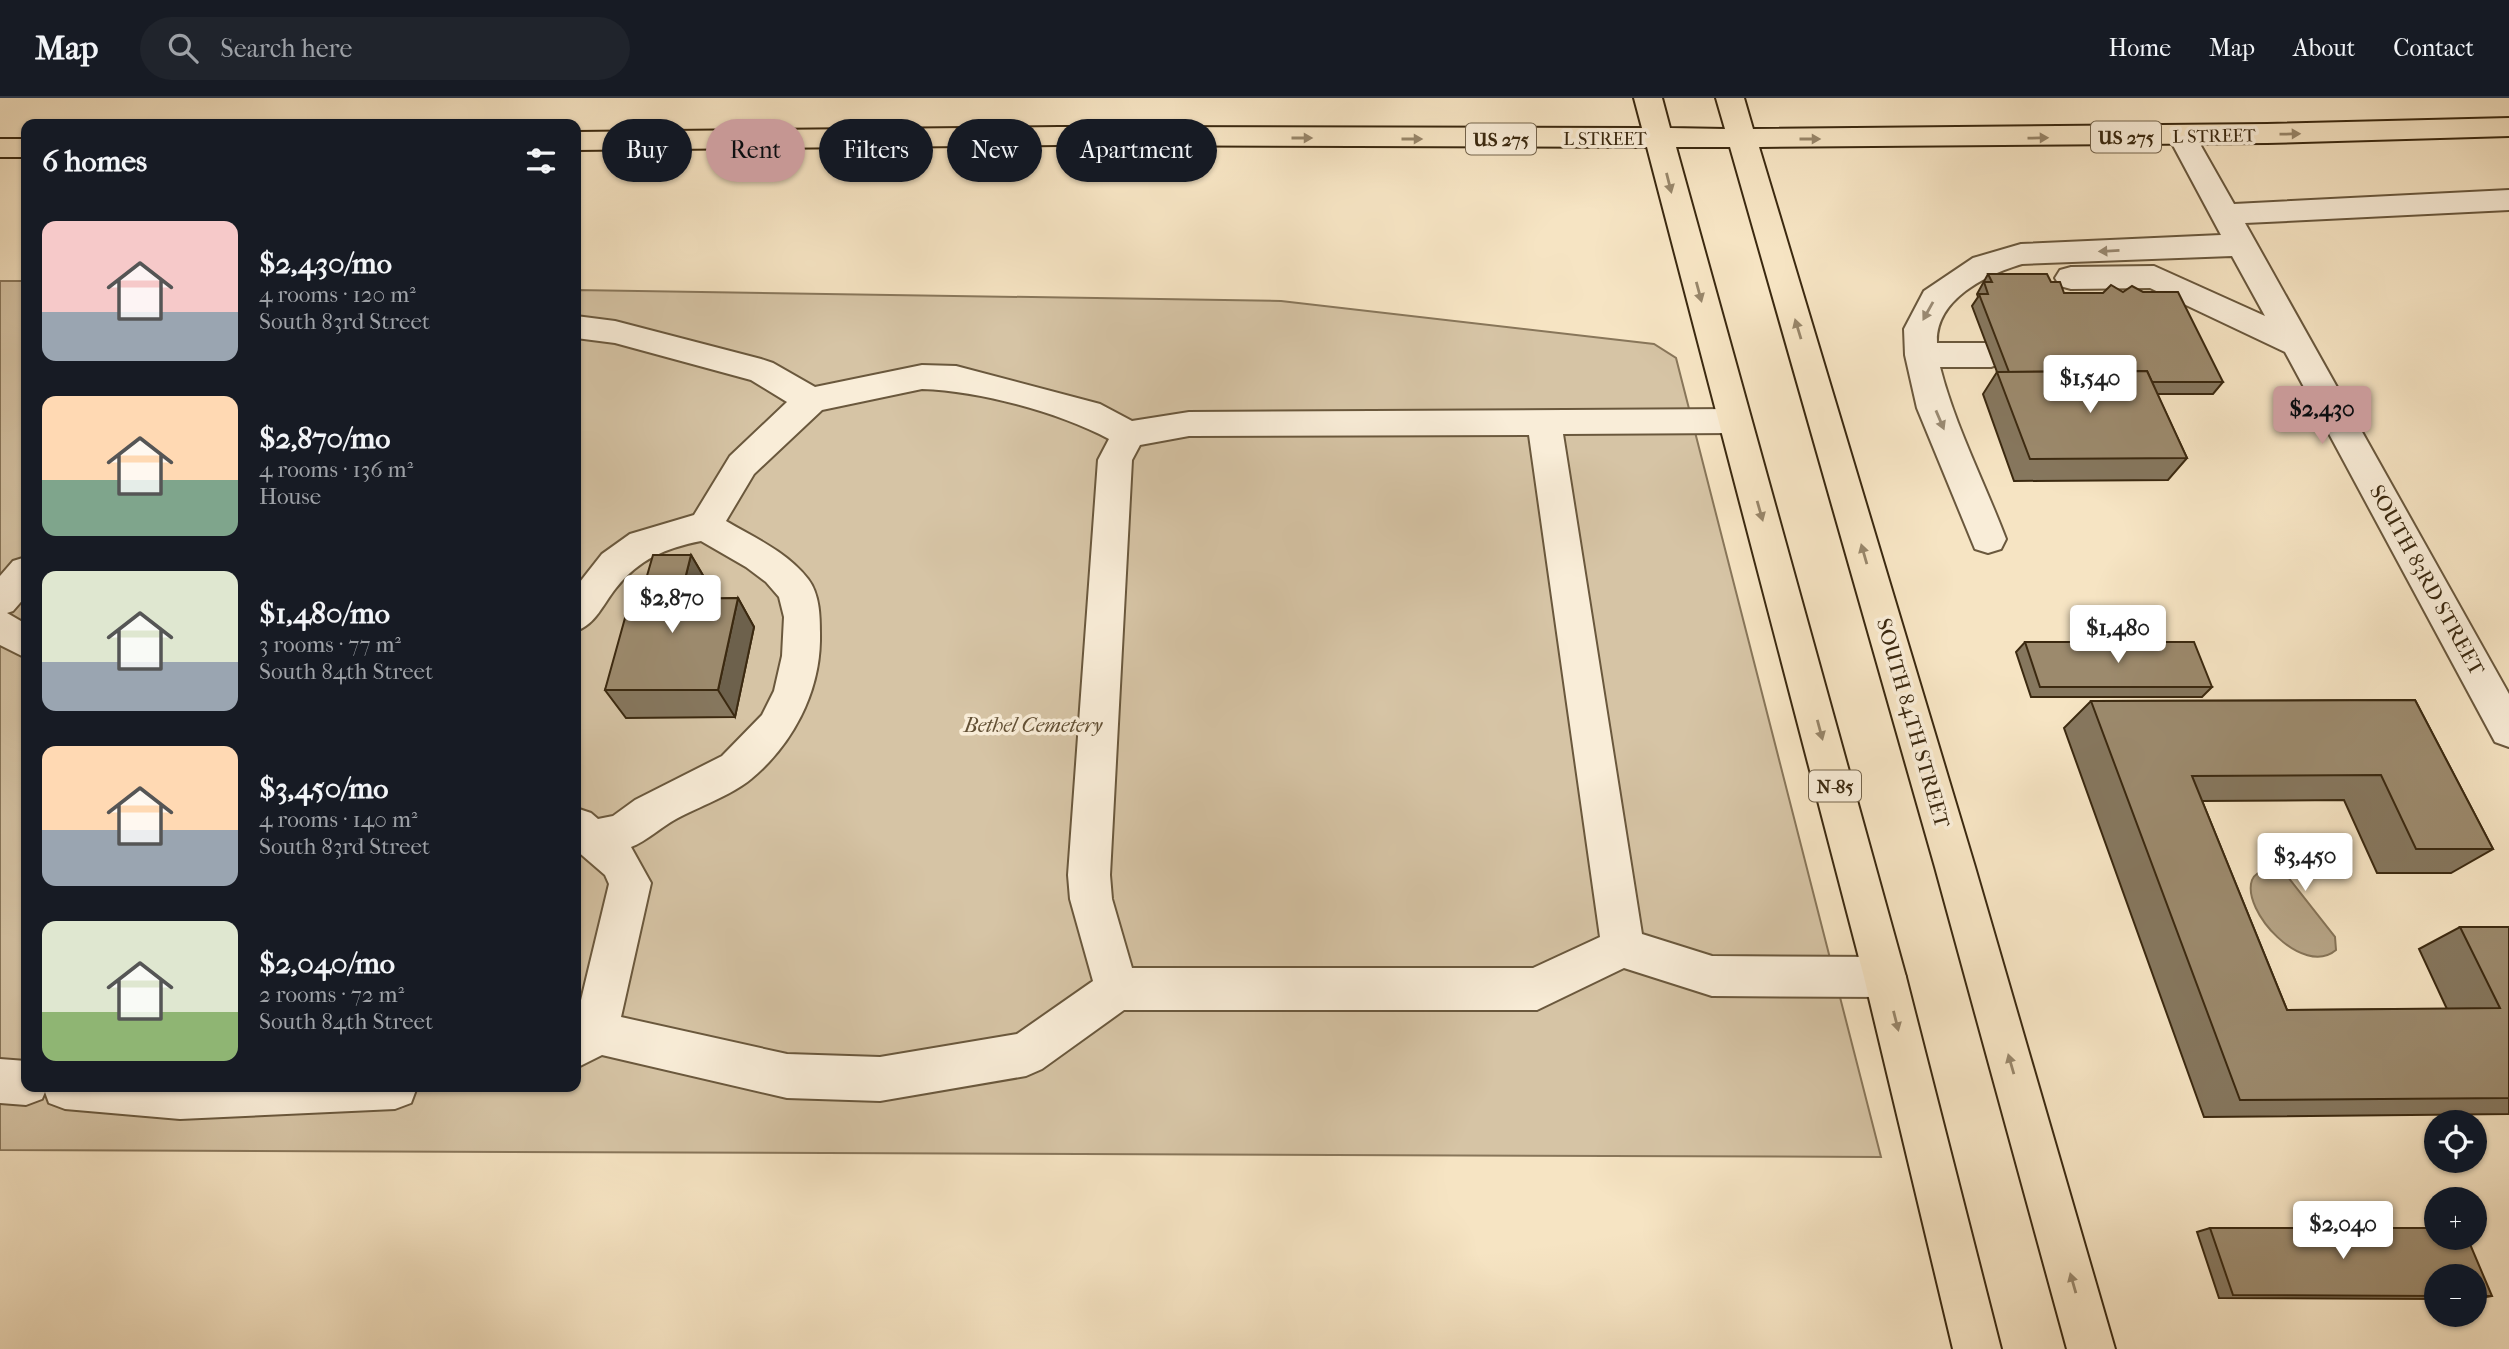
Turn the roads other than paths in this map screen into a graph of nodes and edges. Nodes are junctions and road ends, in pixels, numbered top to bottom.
1 (1648, 98) edge
2 (1730, 98) edge
3 (2509, 127) edge
4 (2182, 136) junction
5 (1658, 139) junction
6 (1742, 139) junction
7 (581, 141) edge
8 (0, 148) edge
9 (21, 148) edge
10 (2509, 200) edge
11 (2226, 214) junction
12 (2242, 245) junction
13 (2177, 246) junction
14 (2154, 277) junction
15 (1961, 278) junction
16 (2130, 302) edge
17 (581, 328) edge
18 (2296, 344) junction
19 (1921, 355) junction
20 (1991, 355) dead end
21 (811, 400) junction
22 (1734, 421) junction
23 (1544, 422) junction
24 (1128, 434) junction
25 (705, 526) junction
26 (1988, 538) dead end
27 (21, 577) edge
28 (0, 601) edge
29 (581, 608) edge
30 (0, 626) edge
31 (21, 640) edge
32 (2509, 730) edge
33 (583, 831) edge
34 (1623, 948) junction
35 (1885, 977) junction
36 (1117, 989) junction
37 (586, 1040) edge
38 (0, 1081) edge
39 (21, 1083) edge
40 (122, 1092) edge
41 (288, 1092) edge
42 (1977, 1349) edge
43 (2091, 1349) edge

1 - 5 main road, N-85
2 - 6 main road, SOUTH 84TH STREET
4 -> 3 main road, L STREET / US 275
6 -> 4 main road, L STREET / US 275
4 - 11 street, SOUTH 83RD STREET
5 - 6 main road, L STREET / US 275
7 -> 5 main road, L STREET / US 275
5 -> 22 main road, N-85
43 -> 6 main road, SOUTH 84TH STREET
8 - 9 main road
10 - 11 street
11 - 12 street, SOUTH 83RD STREET
12 - 13 street
12 - 18 street, SOUTH 83RD STREET
13 - 14 street
13 -> 15 street
14 - 15 street
14 - 16 street
14 - 18 street
15 -> 19 street
17 - 21 street
18 - 32 street, SOUTH 83RD STREET
19 - 20 street
19 -> 26 street
21 - 24 street
21 - 25 street
22 - 23 street
22 -> 35 main road, N-85
23 - 24 street
23 - 34 street
24 - 36 street
25 - 29 street
25 - 33 street
27 - 28 street
30 - 31 street
33 - 37 street
34 - 35 street
34 - 36 street
35 -> 42 main road, N-85
36 - 37 street
38 - 39 street
40 - 41 street

